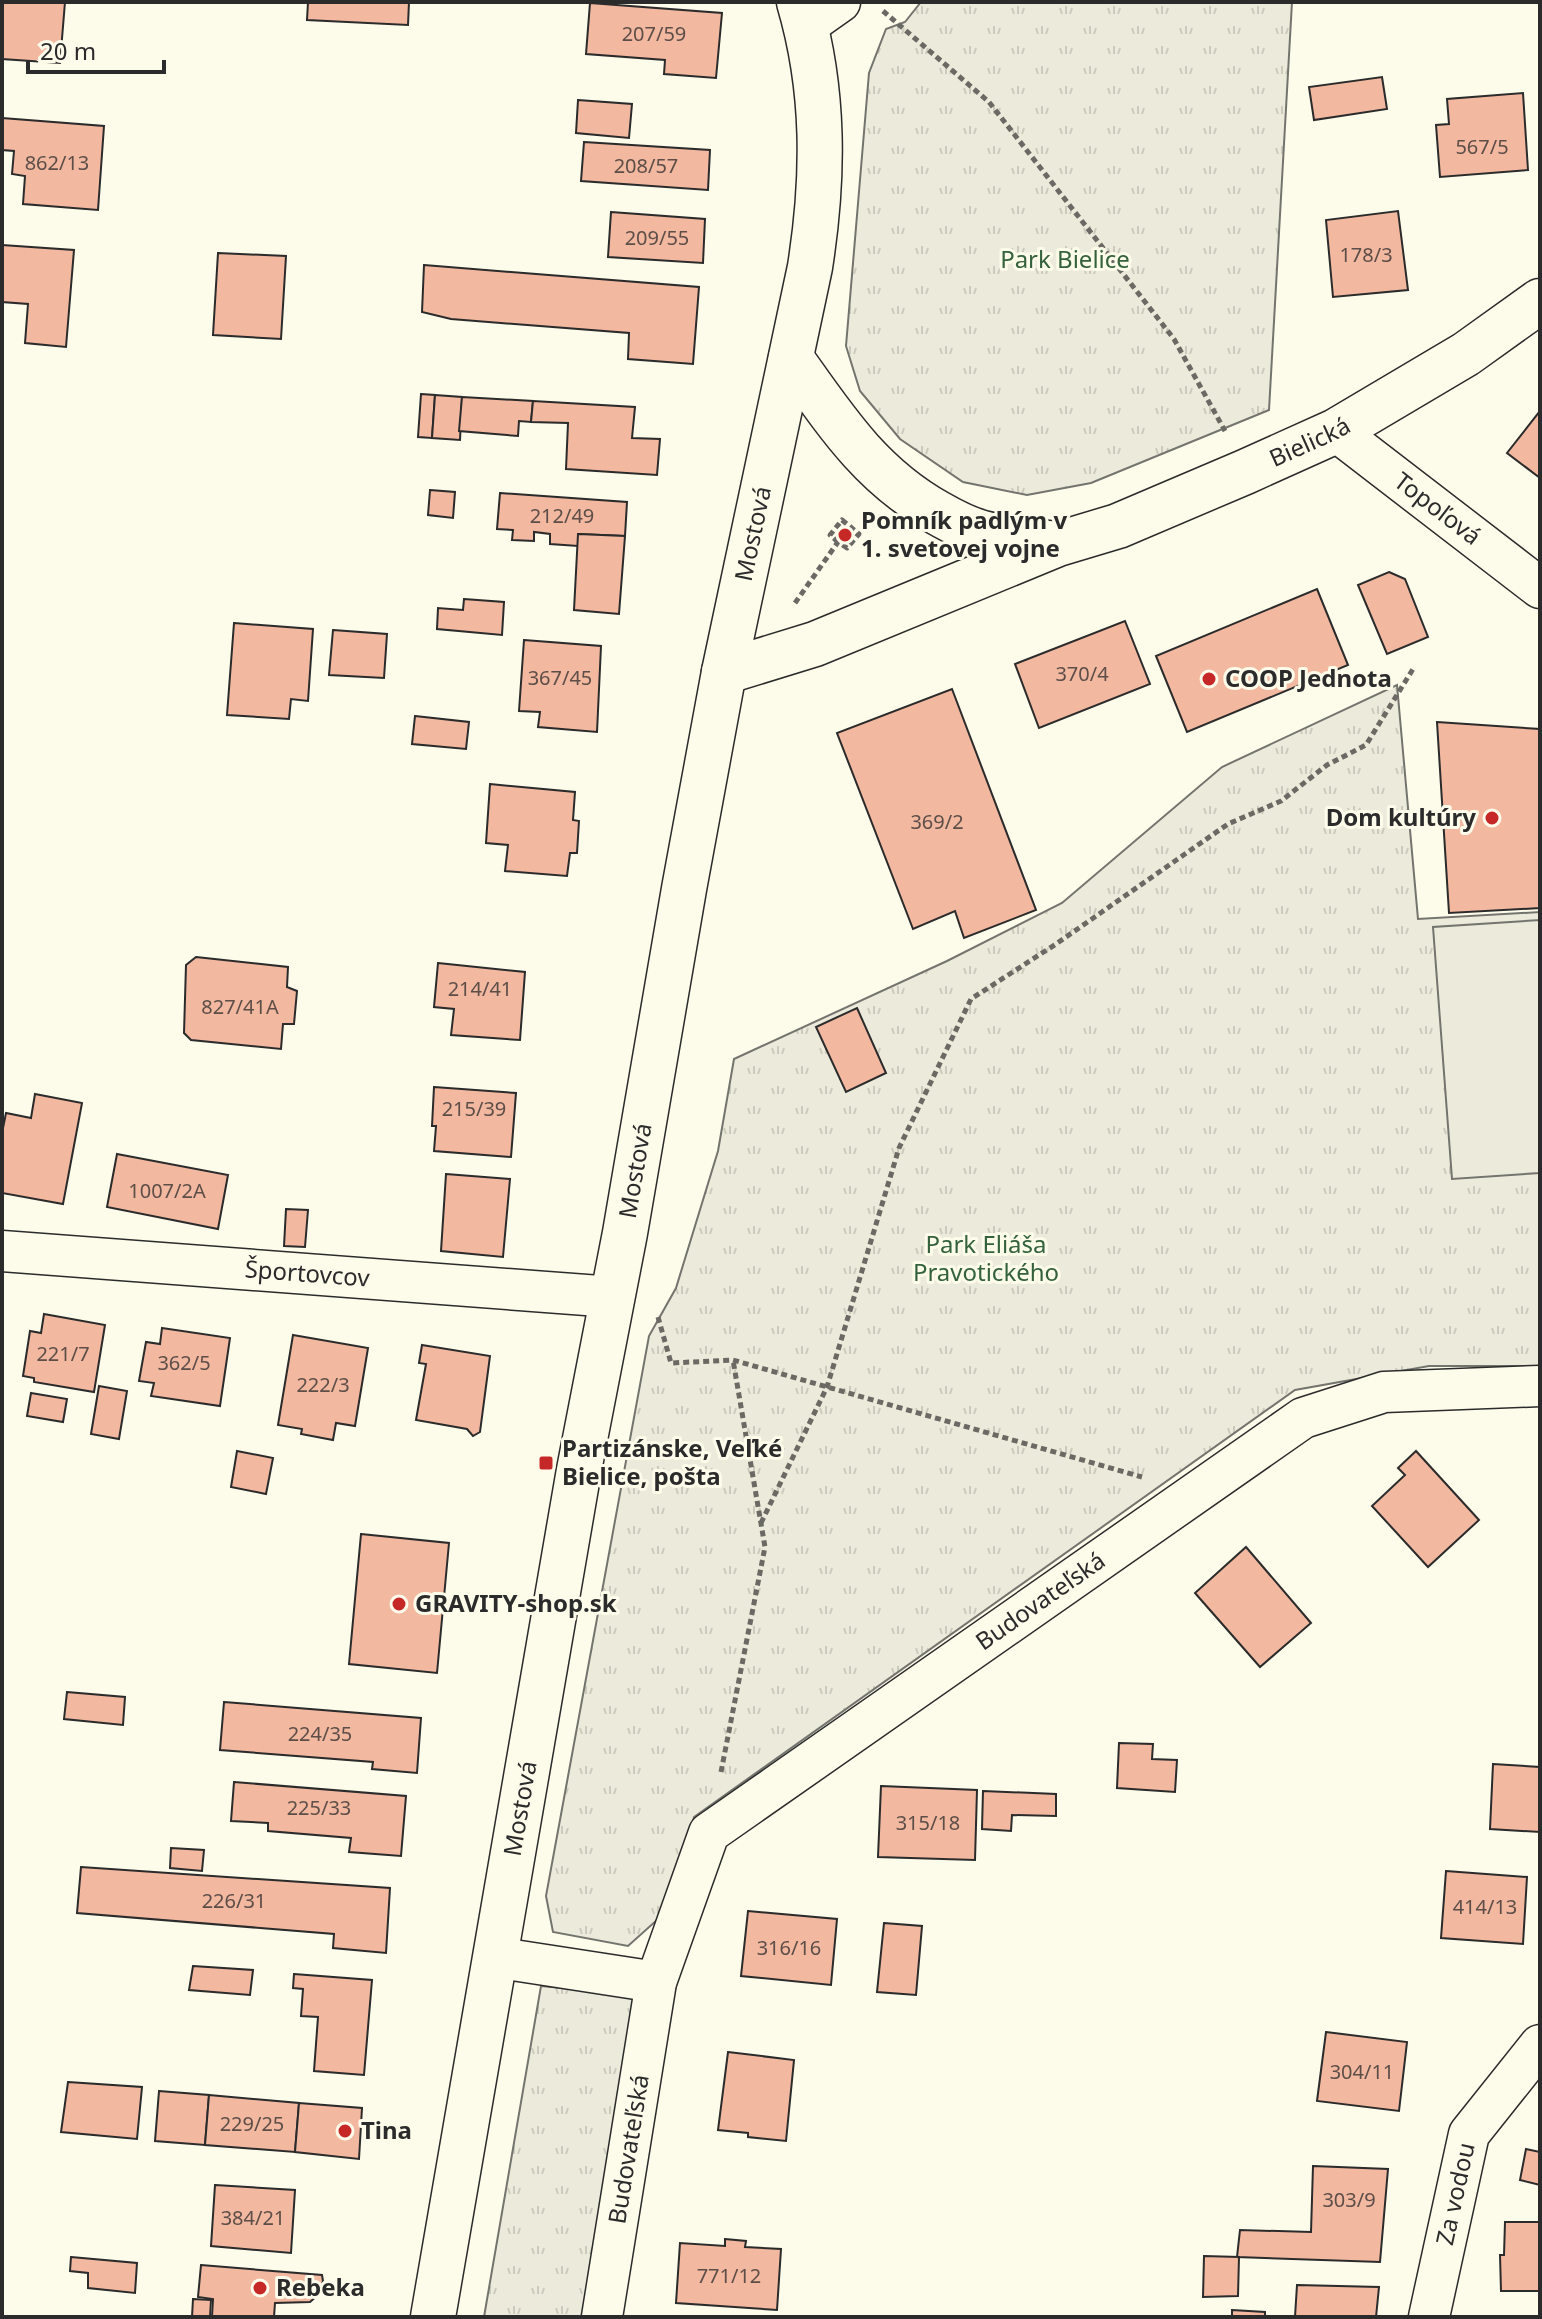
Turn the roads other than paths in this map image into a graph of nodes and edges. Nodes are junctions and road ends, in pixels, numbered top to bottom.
1 (815, 10) edge
2 (1540, 301) edge
3 (791, 358) junction
4 (1336, 431) junction
5 (1058, 544) junction
6 (1540, 588) edge
7 (724, 672) junction
8 (2, 1251) edge
9 (613, 1297) junction
10 (1540, 1386) edge
11 (494, 1957) junction
12 (656, 1982) junction
13 (1540, 2045) edge
14 (433, 2317) edge
15 (602, 2317) edge
16 (1429, 2317) edge

1 - 3 main road, Mostová
2 - 4 main road, Bielická
3 - 5 main road, Bielická
3 - 7 main road, Mostová
4 - 5 main road, Bielická
4 - 6 street, Topoľová
5 - 7 main road, Bielická
7 - 9 main road, Mostová
8 - 9 street, Športovcov
9 - 11 main road, Mostová
10 - 12 street, Budovateľská
11 - 12 street
11 - 14 main road, Mostová
12 - 15 street, Budovateľská
13 - 16 street, Za vodou

